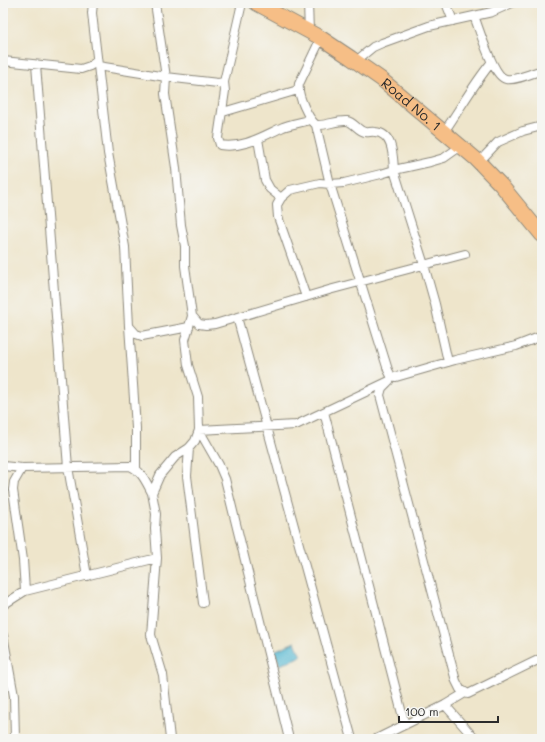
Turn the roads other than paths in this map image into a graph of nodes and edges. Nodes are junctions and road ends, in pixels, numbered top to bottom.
1 (93, 3) edge
2 (155, 3) edge
3 (242, 3) edge
4 (256, 3) edge
5 (308, 3) edge
6 (446, 3) edge
7 (512, 3) edge
8 (474, 16) junction
9 (453, 21) junction
10 (315, 35) junction
11 (3, 61) edge
12 (356, 61) junction
13 (98, 64) junction
14 (491, 64) junction
15 (36, 65) junction
16 (542, 70) edge
17 (166, 77) junction
18 (224, 82) junction
19 (298, 90) junction
20 (223, 112) junction
21 (313, 122) junction
22 (542, 126) edge
23 (444, 132) junction
24 (258, 139) junction
25 (461, 146) junction
26 (479, 162) junction
27 (394, 170) junction
28 (330, 184) junction
29 (280, 198) junction
30 (542, 235) edge
31 (465, 254) dead end
32 (424, 265) junction
33 (361, 281) junction
34 (306, 297) junction
35 (192, 316) junction
36 (237, 318) junction
37 (129, 326) junction
38 (189, 327) junction
39 (542, 336) edge
40 (448, 362) junction
41 (390, 379) junction
42 (324, 412) junction
43 (266, 426) junction
44 (200, 430) junction
45 (189, 448) junction
46 (3, 466) edge
47 (68, 467) junction
48 (22, 468) junction
49 (136, 469) junction
50 (152, 493) junction
51 (157, 558) junction
52 (87, 576) junction
53 (25, 591) junction
54 (203, 603) dead end
55 (3, 605) edge
56 (3, 635) edge
57 (542, 658) edge
58 (465, 693) junction
59 (445, 705) junction
60 (405, 725) junction
61 (15, 739) edge
62 (170, 739) edge
63 (289, 739) edge
64 (352, 739) edge
65 (376, 739) edge
66 (475, 739) edge

1 - 13 street
2 - 17 street
3 - 18 street
4 - 10 highway, Road No. 1
5 - 10 street
6 - 9 street
7 - 8 street
8 - 9 street
8 - 14 street
9 - 12 street
10 - 12 highway, Road No. 1
10 - 19 street
11 - 15 street
12 - 23 highway, Road No. 1
13 - 15 street
13 - 17 street
13 - 37 street
14 - 16 street
14 - 23 street
15 - 47 street
17 - 18 street
17 - 35 street
18 - 20 street
19 - 20 street
19 - 21 street
20 - 24 street
21 - 24 street
21 - 27 street
21 - 28 street
22 - 26 street
23 - 25 highway, Road No. 1
24 - 29 street
25 - 26 highway, Road No. 1
25 - 27 street
26 - 30 highway, Road No. 1
27 - 28 street
27 - 32 street
28 - 29 street
28 - 33 street
29 - 34 street
31 - 32 street
32 - 33 street
32 - 40 street
33 - 34 street
33 - 41 street
34 - 36 street
35 - 36 street
35 - 38 street
36 - 43 street
37 - 38 street
37 - 49 street
38 - 44 street
39 - 40 street
40 - 41 street
41 - 42 street
41 - 58 street
42 - 43 street
42 - 60 street
43 - 44 street
43 - 64 street
44 - 45 street
44 - 63 street
45 - 50 street
45 - 54 street
46 - 48 street
47 - 48 street
47 - 49 street
47 - 52 street
48 - 53 street
49 - 50 street
50 - 51 street
51 - 52 street
51 - 62 street
52 - 53 street
53 - 55 street
56 - 61 street
57 - 58 street
58 - 59 street
59 - 60 street
59 - 66 street
60 - 65 street

